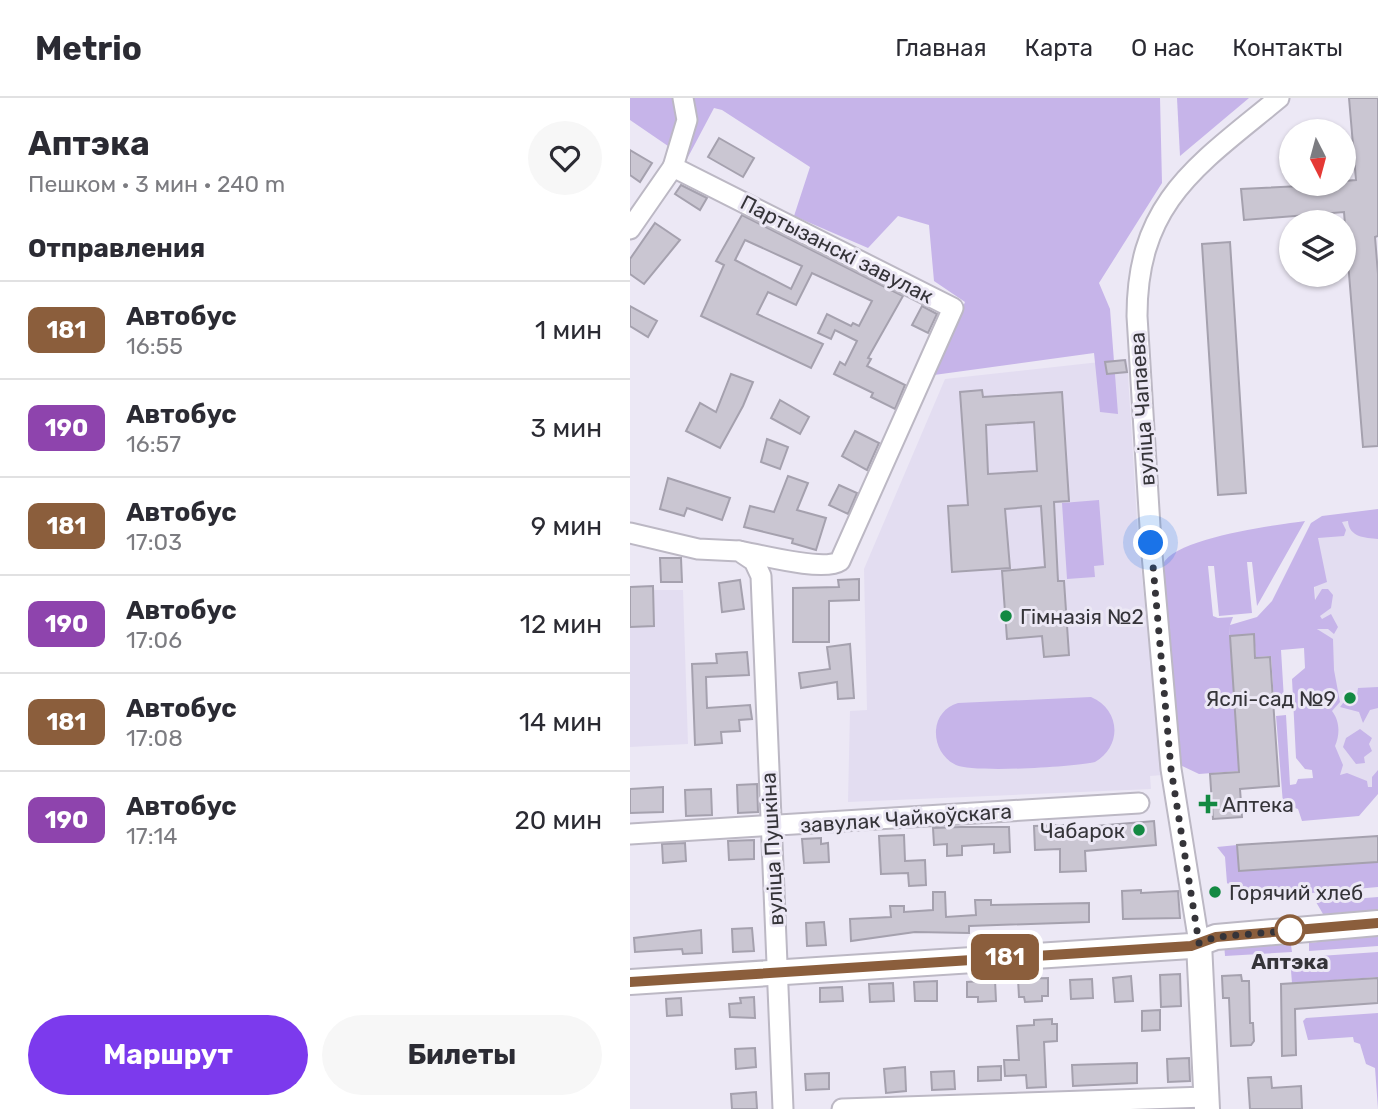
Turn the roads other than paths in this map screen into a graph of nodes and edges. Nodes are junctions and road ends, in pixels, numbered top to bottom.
1 (683, 98) edge
2 (1279, 98) edge
3 (673, 167) junction
4 (630, 229) edge
5 (630, 533) edge
6 (739, 551) junction
7 (787, 559) junction
8 (763, 590) junction
9 (1139, 803) dead end
10 (771, 826) junction
11 (630, 834) edge
12 (1378, 923) edge
13 (1199, 943) junction
14 (777, 971) junction
15 (630, 982) edge
16 (1207, 1103) edge
17 (783, 1109) edge
18 (842, 1109) edge

1 - 3 street
2 - 13 street, вуліца Чапаева
3 - 4 street
3 - 7 street, Партызанскі завулак
5 - 6 street
6 - 7 street
6 - 8 street
7 - 8 street
8 - 10 street, вуліца Пушкіна
9 - 10 street, завулак Чайкоўскага
10 - 11 street, завулак Чайкоўскага
10 - 14 street, вуліца Пушкіна
12 - 13 main road
13 - 14 main road
13 - 16 main road, вуліца Чапаева
14 - 15 main road
14 - 17 street, вуліца Пушкіна
16 - 18 street

